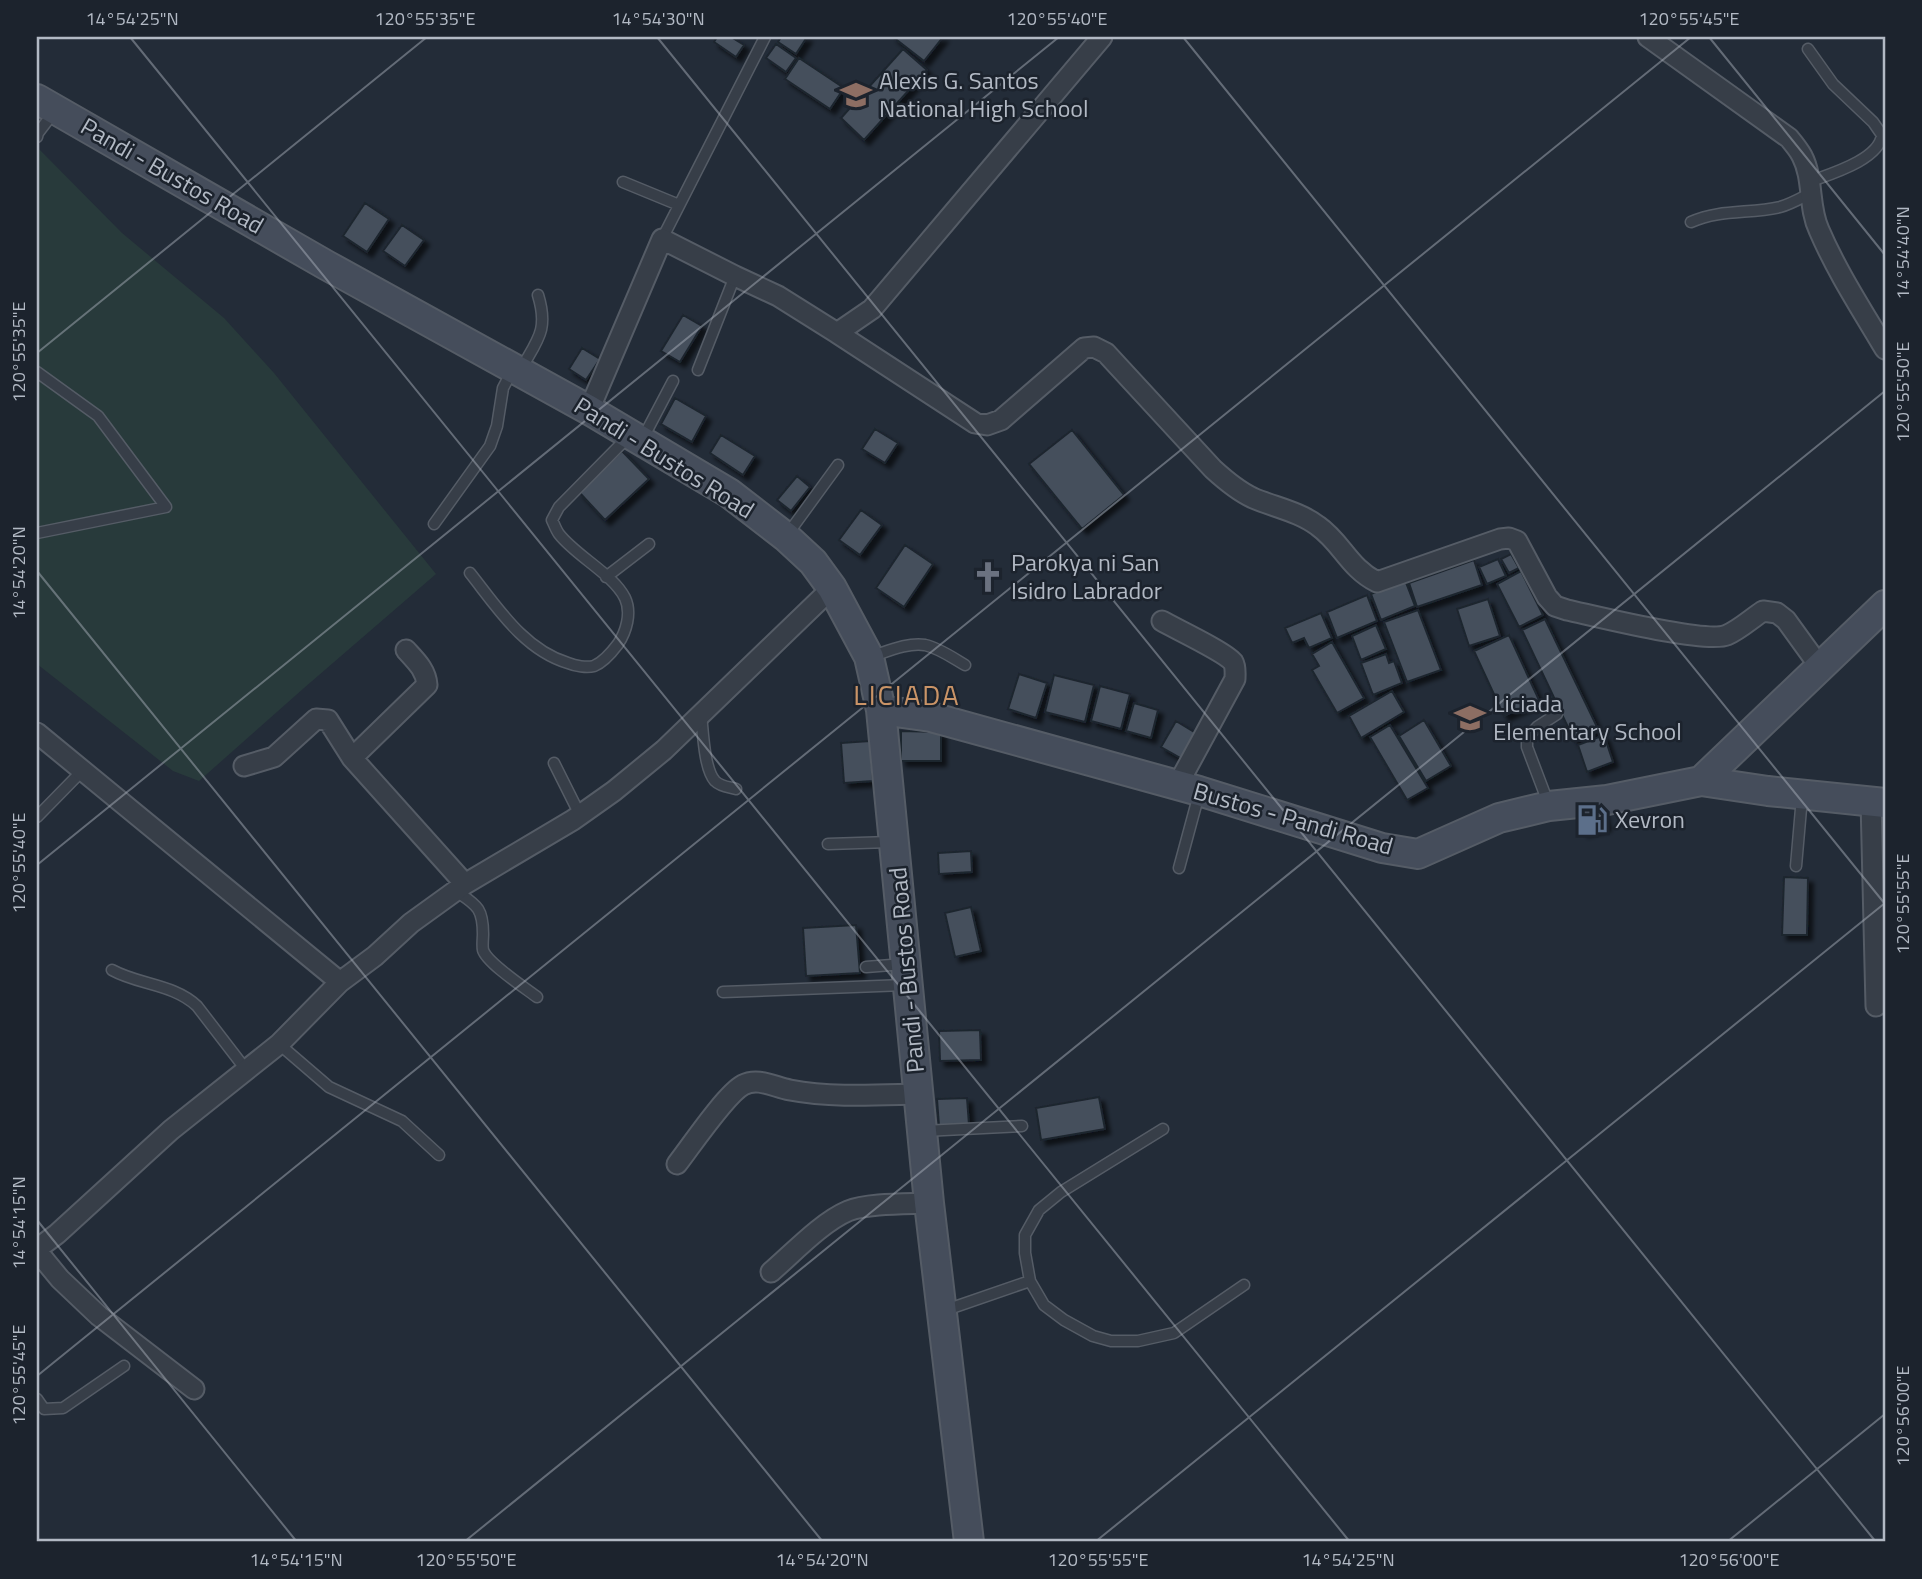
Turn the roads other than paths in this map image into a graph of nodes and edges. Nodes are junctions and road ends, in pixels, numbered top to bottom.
1 (765, 37) edge
2 (1102, 37) edge
3 (1648, 37) edge
4 (1808, 49) dead end
5 (47, 104) edge
6 (37, 137) edge
7 (622, 182) dead end
8 (1810, 188) junction
9 (679, 205) junction
10 (1691, 222) dead end
11 (662, 239) junction
12 (735, 276) junction
13 (538, 295) dead end
14 (837, 333) junction
15 (1885, 349) edge
16 (517, 370) junction
17 (698, 370) dead end
18 (37, 372) edge
19 (673, 381) dead end
20 (589, 410) junction
21 (636, 437) junction
22 (838, 465) dead end
23 (434, 524) dead end
24 (37, 533) edge
25 (786, 537) junction
26 (649, 544) dead end
27 (470, 573) dead end
28 (606, 577) junction
29 (832, 588) junction
30 (1885, 605) edge
31 (1162, 621) dead end
32 (406, 650) dead end
33 (869, 657) junction
34 (965, 665) dead end
35 (1820, 667) junction
36 (881, 710) junction
37 (701, 713) junction
38 (1558, 715) dead end
39 (37, 733) edge
40 (352, 758) junction
41 (554, 763) dead end
42 (244, 766) dead end
43 (82, 771) junction
44 (1701, 781) junction
45 (736, 789) dead end
46 (1188, 789) junction
47 (1802, 794) junction
48 (1880, 800) edge
49 (1549, 806) junction
50 (580, 815) junction
51 (37, 817) edge
52 (895, 842) junction
53 (828, 844) dead end
54 (1796, 866) dead end
55 (1179, 867) dead end
56 (461, 887) junction
57 (866, 967) dead end
58 (112, 970) dead end
59 (908, 974) junction
60 (340, 982) junction
61 (723, 992) dead end
62 (537, 997) dead end
63 (1876, 1006) dead end
64 (279, 1045) junction
65 (247, 1071) junction
66 (919, 1094) junction
67 (1022, 1126) dead end
68 (1163, 1129) dead end
69 (922, 1131) junction
70 (439, 1155) dead end
71 (677, 1164) dead end
72 (929, 1203) junction
73 (37, 1250) edge
74 (771, 1272) dead end
75 (1031, 1281) junction
76 (1244, 1285) dead end
77 (942, 1311) junction
78 (124, 1366) dead end
79 (194, 1389) dead end
80 (37, 1399) edge
81 (969, 1542) edge

1 - 9 lane
2 - 14 street
3 - 8 street
4 - 8 lane
5 - 6 lane
5 - 16 main road, Pandi - Bustos Road
7 - 9 lane
8 - 10 lane
8 - 15 street
9 - 11 lane
11 - 12 street
11 - 20 street
12 - 14 street
12 - 17 lane
13 - 16 lane
14 - 35 street
16 - 20 main road, Pandi - Bustos Road
16 - 23 lane
18 - 24 lane
19 - 21 lane
20 - 21 main road, Pandi - Bustos Road
21 - 25 main road, Pandi - Bustos Road
21 - 28 lane
22 - 25 lane
25 - 29 main road, Pandi - Bustos Road
26 - 28 lane
27 - 28 lane
29 - 33 main road, Pandi - Bustos Road
29 - 37 street
30 - 35 main road
31 - 46 street
32 - 40 street
33 - 34 lane
33 - 36 main road, Pandi - Bustos Road
35 - 44 main road
36 - 46 main road, Bustos - Pandi Road
36 - 52 main road, Pandi - Bustos Road
37 - 45 lane
37 - 50 street
38 - 49 lane
39 - 43 street
40 - 42 street
40 - 56 street
41 - 50 lane
43 - 51 lane
43 - 60 street
44 - 47 main road
44 - 49 main road, Bustos - Pandi Road
46 - 49 main road, Bustos - Pandi Road
46 - 55 lane
47 - 48 main road
47 - 54 lane
48 - 63 street
50 - 56 street
52 - 53 lane
52 - 59 main road, Pandi - Bustos Road
56 - 60 street
56 - 62 lane
57 - 59 lane
58 - 65 lane
59 - 61 lane
59 - 66 main road, Pandi - Bustos Road
60 - 64 street
64 - 65 street
64 - 70 lane
65 - 73 street
66 - 69 main road, Pandi - Bustos Road
66 - 71 street
67 - 69 lane
68 - 75 lane
69 - 72 main road, Pandi - Bustos Road
72 - 74 street
72 - 77 main road, Pandi - Bustos Road
73 - 79 street
75 - 76 lane
75 - 77 lane
77 - 81 main road, Pandi - Bustos Road
78 - 80 lane

